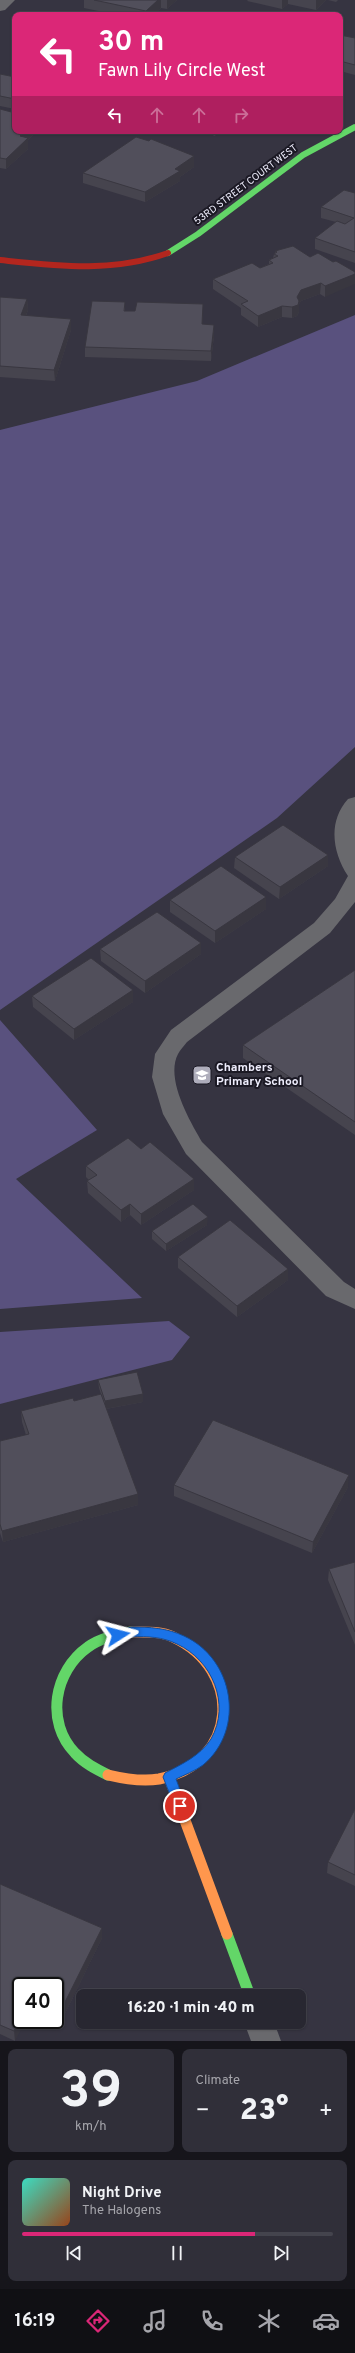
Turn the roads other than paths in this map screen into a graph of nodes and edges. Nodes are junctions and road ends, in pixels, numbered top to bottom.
1 (8, 0) edge
2 (0, 7) edge
3 (355, 127) edge
4 (343, 132) edge
5 (339, 134) edge
6 (0, 260) edge
7 (355, 804) edge
8 (355, 871) edge
9 (355, 881) edge
10 (355, 1300) edge
11 (169, 1777) junction
12 (247, 1989) edge
13 (262, 2029) edge
14 (266, 2041) edge

1 - 2 street
3 - 4 street, 53RD STREET COURT WEST
5 - 6 street, 53RD STREET COURT WEST
7 - 8 street
9 - 10 street
11 - 11 street
11 - 12 street
13 - 14 street

